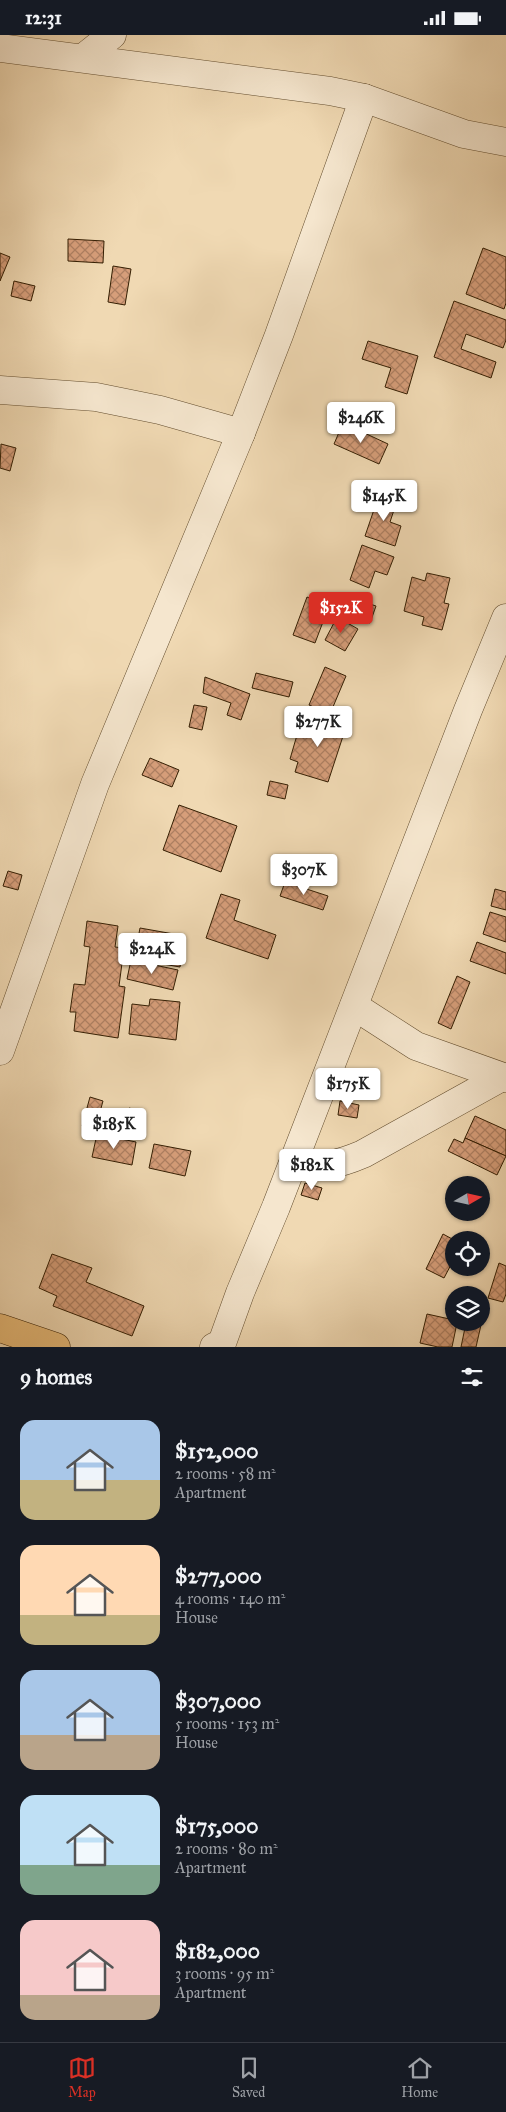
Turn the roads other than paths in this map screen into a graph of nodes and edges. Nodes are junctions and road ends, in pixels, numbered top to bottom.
1 (112, 35) edge
2 (0, 48) edge
3 (83, 57) junction
4 (364, 98) junction
5 (506, 142) edge
6 (0, 391) edge
7 (241, 433) junction
8 (506, 618) edge
9 (354, 1006) junction
10 (0, 1051) edge
11 (504, 1077) edge
12 (292, 1165) junction
13 (6, 1335) edge
14 (56, 1347) edge
15 (214, 1347) edge

1 - 3 street
2 - 3 street
3 - 4 street
4 - 5 street
4 - 7 street
6 - 7 street
7 - 10 street
8 - 9 street
9 - 11 street
9 - 12 street
11 - 12 street
12 - 15 street
13 - 14 highway

